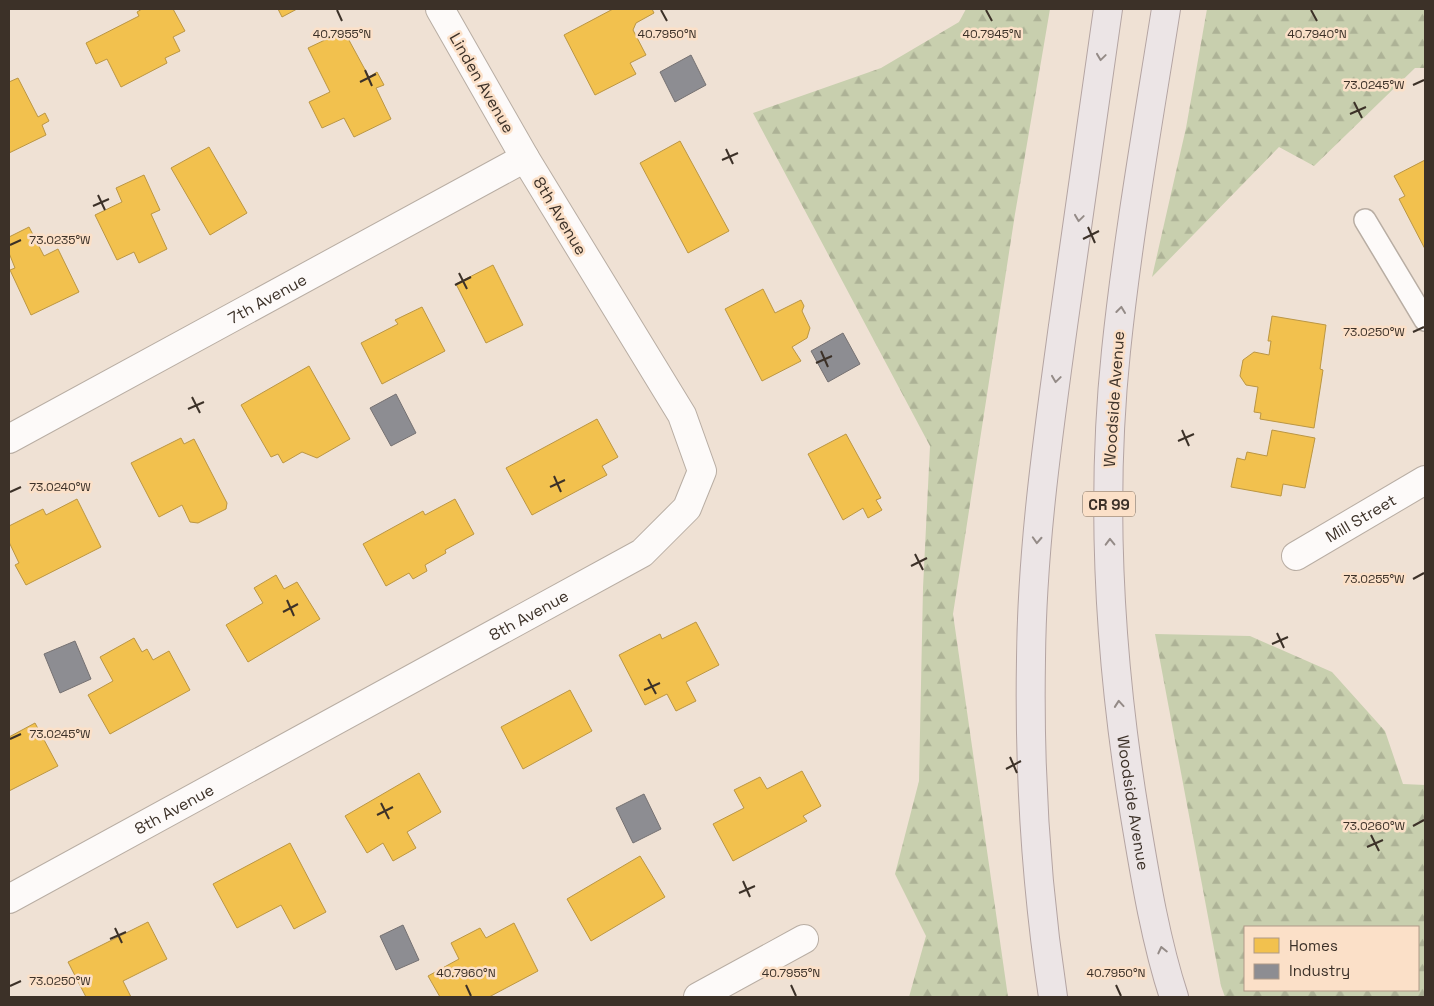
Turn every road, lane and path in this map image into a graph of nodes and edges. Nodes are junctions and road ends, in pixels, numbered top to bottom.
1 (440, 9) edge
2 (1108, 9) edge
3 (1166, 9) edge
4 (525, 158) junction
5 (1365, 220) dead end
6 (1425, 320) edge
7 (9, 439) edge
8 (1425, 480) edge
9 (1296, 556) dead end
10 (9, 899) edge
11 (804, 940) dead end
12 (698, 997) edge
13 (1053, 997) edge
14 (1174, 997) edge

1 - 4 street, Linden Avenue
2 -> 13 main road
14 -> 3 main road, Woodside Avenue / CR 99
4 - 7 street, 7th Avenue
4 - 10 street, 8th Avenue
5 - 6 lane
8 - 9 street, Mill Street
11 - 12 street

